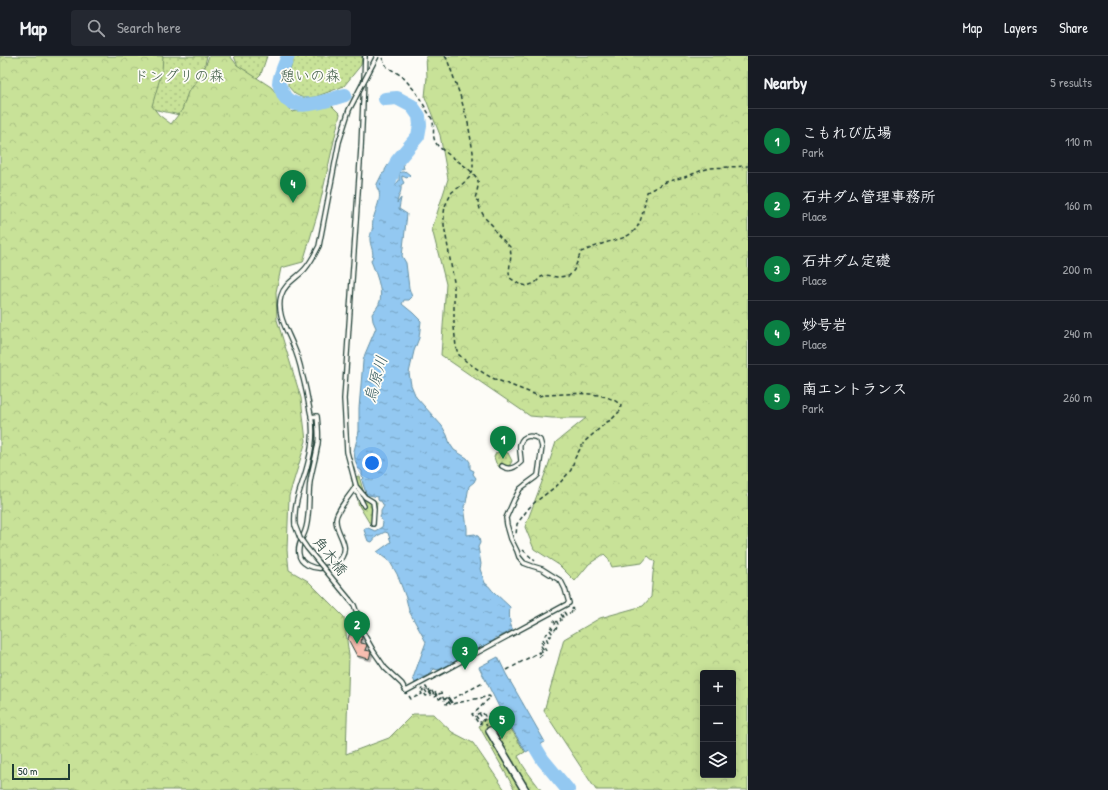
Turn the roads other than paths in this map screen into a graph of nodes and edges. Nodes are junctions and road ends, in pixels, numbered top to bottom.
1 (365, 56) edge
2 (376, 56) edge
3 (311, 417) junction
4 (502, 466) dead end
5 (356, 486) junction
6 (354, 490) junction
7 (364, 506) dead end
8 (372, 524) dead end
9 (490, 731) road end
10 (525, 790) edge

1 - 5 lane
2 - 3 lane, bridge
3 - 4 lane, 角木橋, bridge
3 - 6 lane
5 - 6 lane
5 - 8 lane
6 - 7 lane
9 - 10 street

